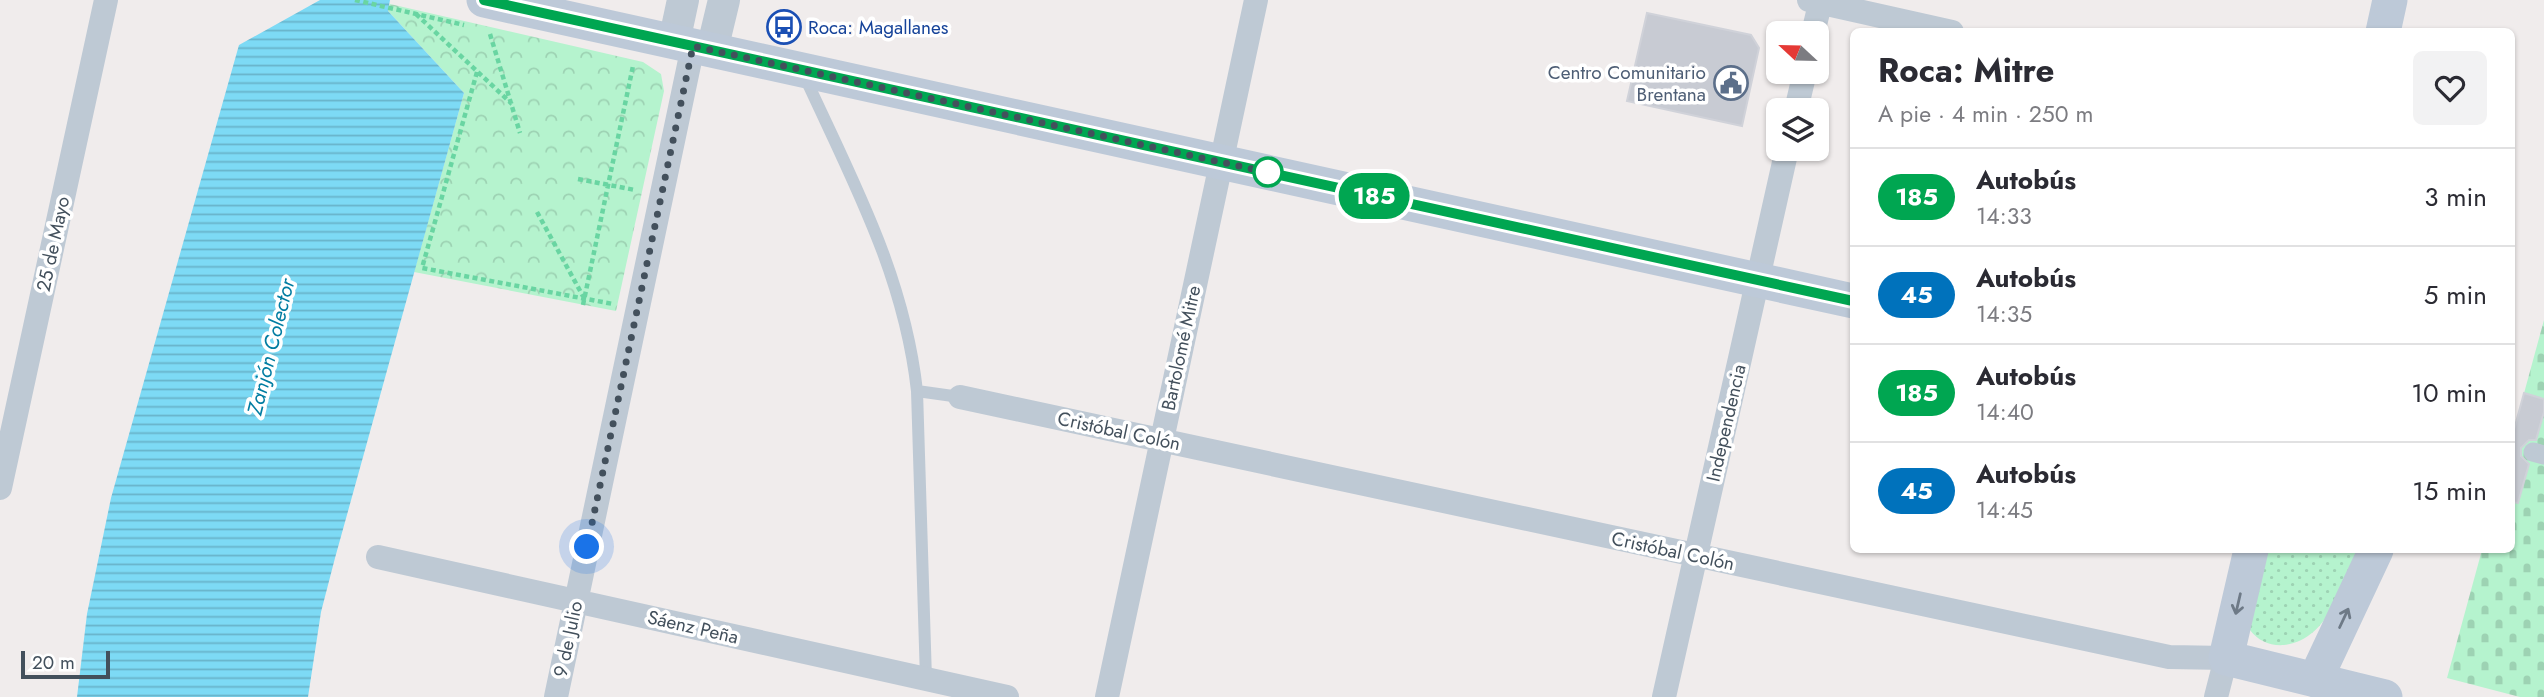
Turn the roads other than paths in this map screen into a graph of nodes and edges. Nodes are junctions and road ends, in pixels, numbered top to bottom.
1 (106, 0) edge
2 (683, 0) edge
3 (724, 0) edge
4 (1256, 0) edge
5 (2390, 0) edge
6 (1816, 1) edge
7 (487, 15) edge
8 (1814, 21) edge
9 (1934, 28) edge
10 (2384, 28) edge
11 (693, 46) junction
12 (802, 70) junction
13 (1784, 161) edge
14 (1221, 162) junction
15 (1758, 280) junction
16 (1850, 300) edge
17 (918, 391) junction
18 (960, 397) joint
19 (1162, 440) junction
20 (2, 473) edge
21 (2250, 553) edge
22 (2374, 553) edge
23 (1696, 556) junction
24 (378, 557) dead end
25 (576, 601) junction
26 (2225, 658) junction
27 (926, 679) junction
28 (2315, 680) junction
29 (556, 697) edge
30 (1007, 697) edge
31 (1107, 697) edge
32 (1664, 697) edge
33 (2216, 697) edge
34 (2385, 697) edge

1 - 20 street, 25 de Mayo
2 - 11 street, 9 de Julio
3 - 11 street, 9 de Julio
4 - 14 street, Bartolomé Mitre
5 - 10 main road
6 - 8 street
6 - 9 street
7 - 11 main road
11 - 12 main road
11 - 25 street, 9 de Julio
12 - 14 main road
12 - 17 lane
13 - 15 street, Independencia
14 - 15 main road
14 - 19 street, Bartolomé Mitre
15 - 16 main road
15 - 23 street, Independencia
17 - 18 lane
17 - 27 lane
18 - 19 street, Cristóbal Colón
19 - 23 street, Cristóbal Colón
19 - 31 street, Bartolomé Mitre
21 -> 26 main road
28 -> 22 main road
23 - 26 street, Cristóbal Colón
23 - 32 street, Independencia
24 - 25 street, Sáenz Peña
25 - 27 street, Sáenz Peña
25 - 29 street, 9 de Julio
26 - 28 main road, Cristóbal Colón
26 - 33 street
27 - 30 street, Sáenz Peña
28 - 34 main road, Cristóbal Colón

